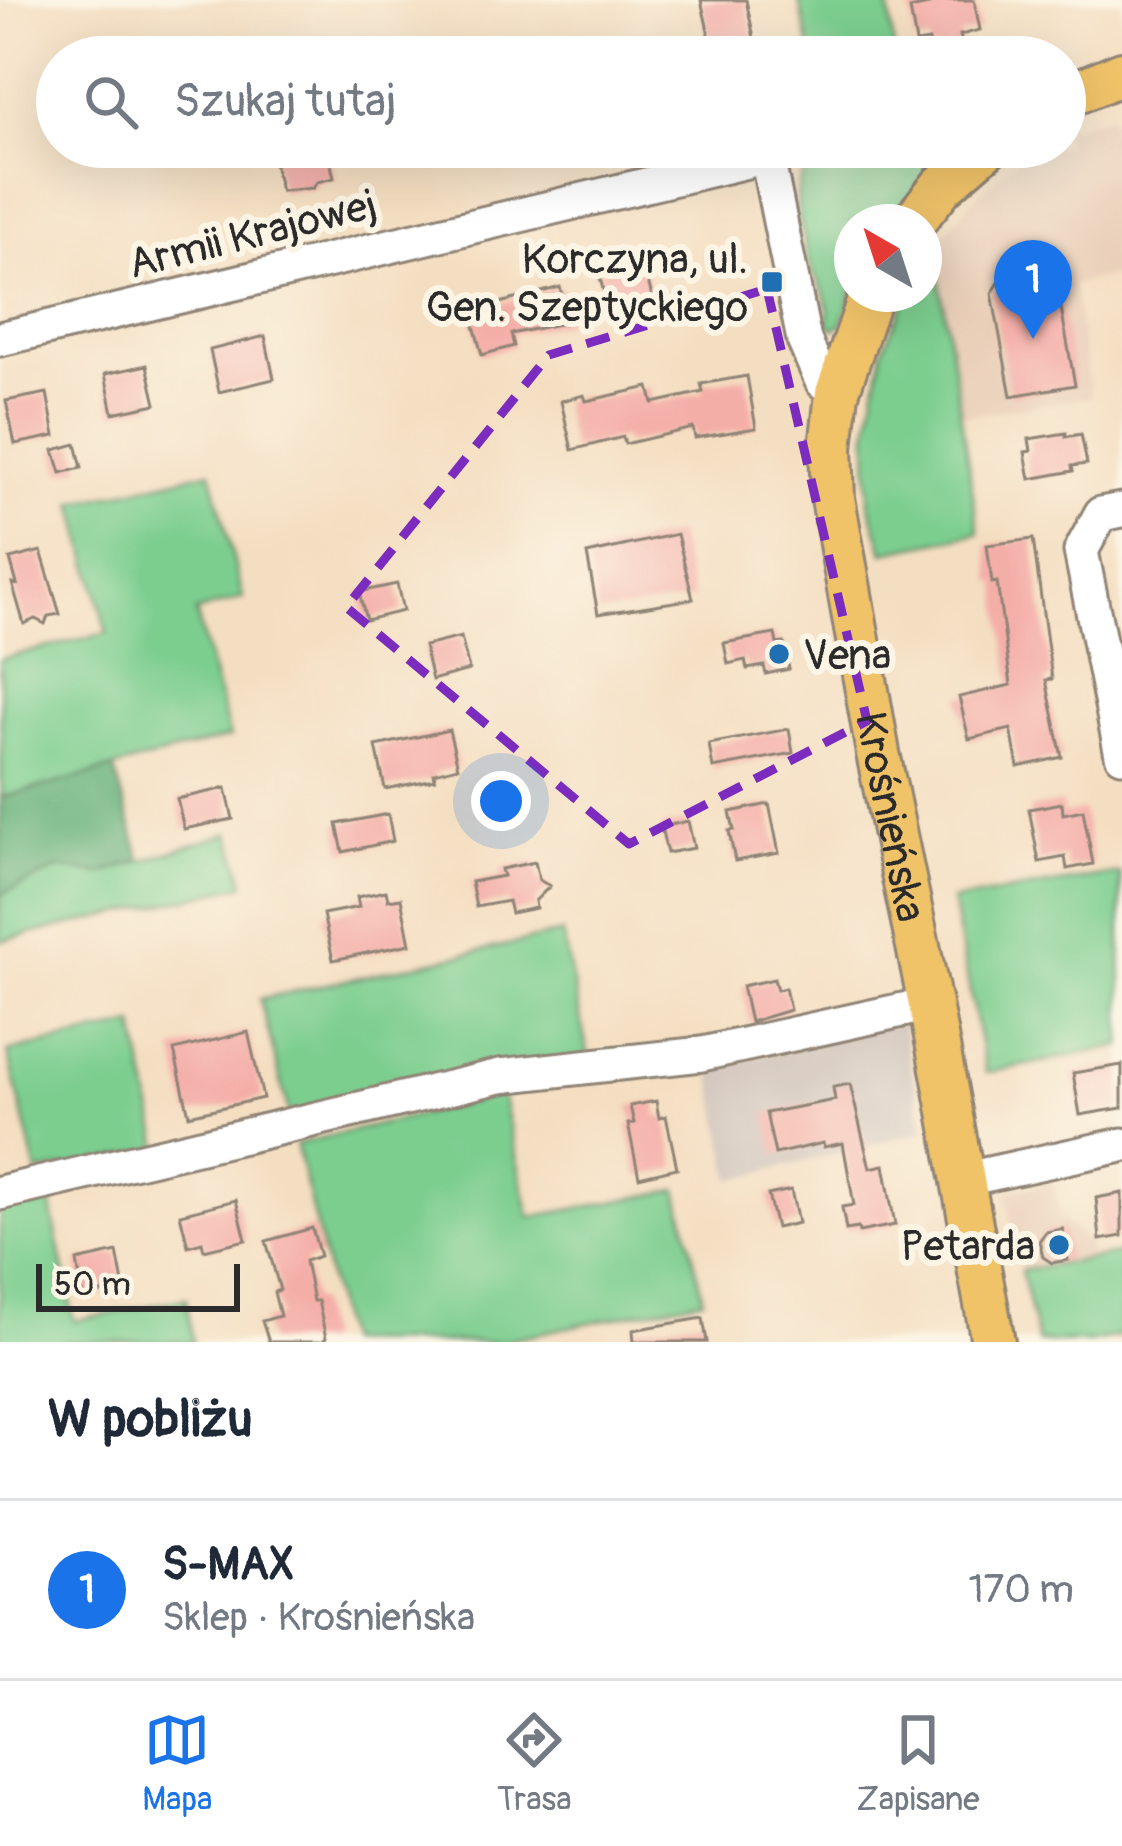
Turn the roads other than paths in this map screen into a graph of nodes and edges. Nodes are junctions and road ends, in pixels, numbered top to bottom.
1 (1122, 74) edge
2 (1086, 89) edge
3 (720, 168) edge
4 (768, 168) edge
5 (963, 168) edge
6 (928, 204) edge
7 (865, 312) edge
8 (0, 339) edge
9 (837, 393) junction
10 (1122, 511) edge
11 (1122, 755) edge
12 (930, 1004) junction
13 (1122, 1145) edge
14 (961, 1180) junction
15 (0, 1193) edge
16 (993, 1342) edge

1 - 2 main road
3 - 8 street, Armii Krajowej
4 - 9 street
5 - 6 main road
7 - 9 main road, Krośnieńska
9 - 12 main road, Krośnieńska
10 - 11 street
12 - 14 main road, Krośnieńska
12 - 15 street
13 - 14 street
14 - 16 main road, Krośnieńska

